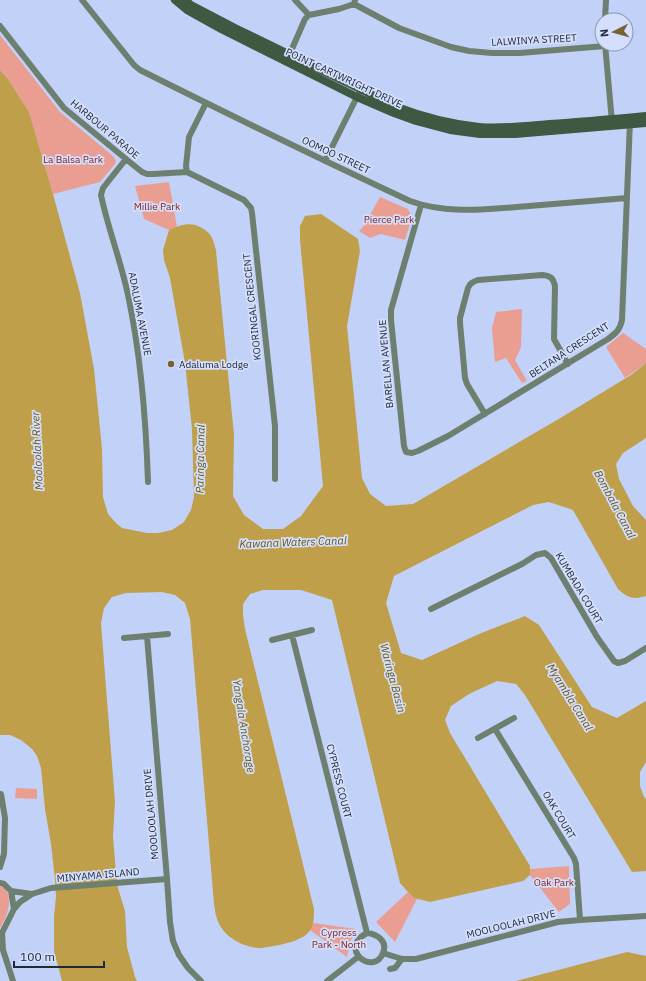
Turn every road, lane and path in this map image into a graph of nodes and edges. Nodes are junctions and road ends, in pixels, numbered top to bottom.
1 (82, 0) edge
2 (175, 0) edge
3 (295, 0) edge
4 (606, 0) edge
5 (355, 2) edge
6 (188, 5) edge
7 (606, 12) edge
8 (309, 15) junction
9 (0, 26) edge
10 (594, 46) edge
11 (606, 52) edge
12 (288, 58) junction
13 (359, 93) junction
14 (206, 104) junction
15 (646, 116) edge
16 (630, 121) junction
17 (612, 122) junction
18 (646, 123) edge
19 (126, 160) junction
20 (325, 162) junction
21 (187, 172) junction
22 (627, 198) junction
23 (421, 205) junction
24 (568, 364) junction
25 (485, 414) junction
26 (406, 452) joint
27 (275, 479) dead end
28 (148, 482) dead end
29 (431, 609) dead end
30 (312, 630) dead end
31 (168, 634) dead end
32 (292, 635) junction
33 (147, 636) junction
34 (124, 638) dead end
35 (272, 640) dead end
36 (646, 648) edge
37 (514, 718) dead end
38 (495, 729) junction
39 (478, 738) dead end
40 (1, 794) dead end
41 (0, 867) edge
42 (167, 879) junction
43 (0, 883) edge
44 (11, 891) junction
45 (32, 894) junction
46 (14, 909) junction
47 (646, 916) edge
48 (580, 920) junction
49 (367, 933) junction
50 (1, 934) edge
51 (383, 953) junction
52 (358, 957) junction
53 (402, 959) junction
54 (390, 969) dead end
55 (13, 981) edge
56 (201, 981) edge
57 (327, 981) edge

1 - 14 street, OOMOO STREET
2 - 6 main road, POINT CARTWRIGHT DRIVE
3 - 8 street
4 - 7 street
5 - 8 street
5 - 10 street, LALWINYA STREET
6 - 12 main road, POINT CARTWRIGHT DRIVE
8 - 12 street
9 - 19 street, HARBOUR PARADE
11 - 17 street
12 - 13 main road, POINT CARTWRIGHT DRIVE
13 - 17 main road, POINT CARTWRIGHT DRIVE
13 - 20 street
14 - 20 street, OOMOO STREET
14 - 21 street
15 - 16 main road, POINT CARTWRIGHT DRIVE
16 - 17 main road, POINT CARTWRIGHT DRIVE
16 - 18 main road, POINT CARTWRIGHT DRIVE
16 - 22 street, BELTANA CRESCENT
19 - 21 street, HARBOUR PARADE
19 - 28 street, ADALUMA AVENUE
20 - 23 street, OOMOO STREET
21 - 27 street, KOORINGAL CRESCENT
22 - 23 street, OOMOO STREET
22 - 24 street, BELTANA CRESCENT
23 - 26 street, BARELLAN AVENUE
24 - 25 street, BELTANA CRESCENT
24 - 25 street
25 - 26 street, BELTANA CRESCENT
29 - 36 street, KUMBADA COURT
30 - 32 street
31 - 33 street
32 - 35 street
32 - 49 street, CYPRESS COURT
33 - 34 street
33 - 42 street, MOOLOOLAH DRIVE
37 - 38 street
38 - 39 street
38 - 48 street, OAK COURT
40 - 41 street
42 - 45 street, MINYAMA ISLAND
42 - 56 street, MOOLOOLAH DRIVE
43 - 44 street, MINYAMA ISLAND
44 - 45 street, MINYAMA ISLAND
44 - 46 street
45 - 46 street, MINYAMA ISLAND
46 - 50 street, MINYAMA ISLAND
47 - 48 street, MOOLOOLAH DRIVE
48 - 53 street, MOOLOOLAH DRIVE
49 - 51 street
49 - 52 street
50 - 55 street, MINYAMA ISLAND
51 - 52 street
51 - 53 street, MOOLOOLAH DRIVE
52 - 57 street
53 - 54 street

